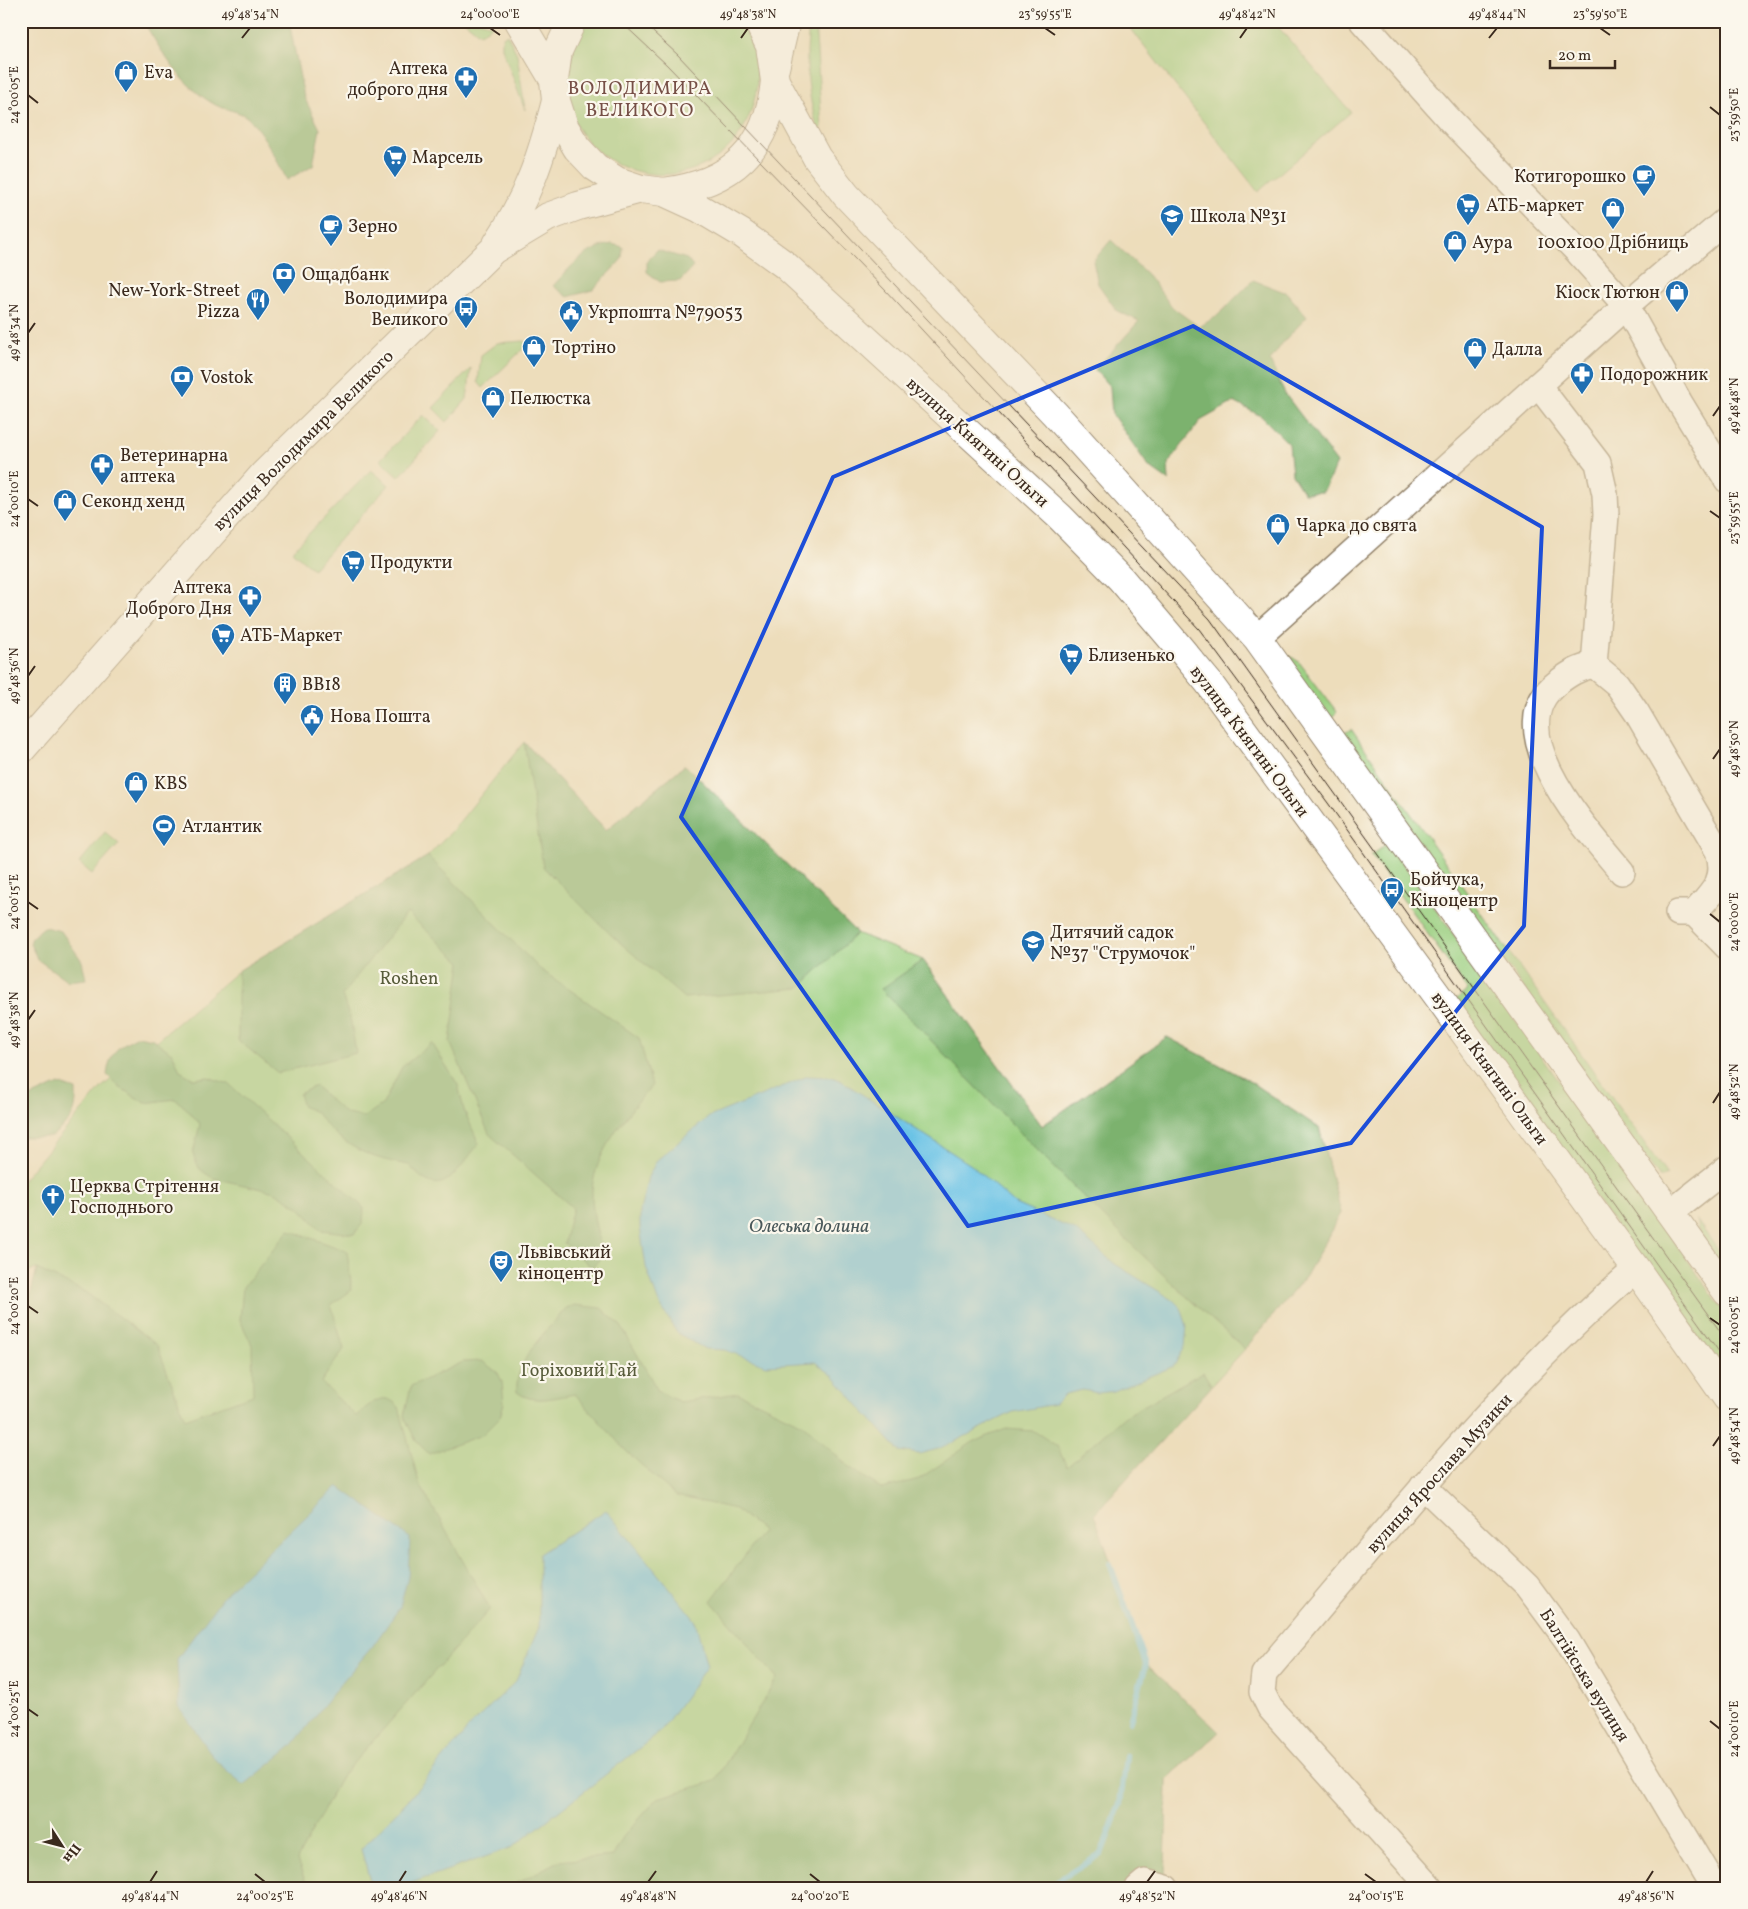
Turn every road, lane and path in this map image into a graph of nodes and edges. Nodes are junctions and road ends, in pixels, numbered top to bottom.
1 (519, 21) edge
2 (572, 21) edge
3 (758, 21) edge
4 (786, 21) edge
5 (1362, 21) edge
6 (775, 75) junction
7 (555, 90) junction
8 (653, 190) junction
9 (1727, 219) edge
10 (493, 250) junction
11 (1626, 306) junction
12 (1538, 385) junction
13 (1727, 480) edge
14 (1257, 638) junction
15 (1594, 665) junction
16 (21, 750) edge
17 (1622, 872) dead end
18 (1727, 947) edge
19 (1727, 1168) edge
20 (1671, 1212) junction
21 (1636, 1269) junction
22 (1727, 1292) edge
23 (1727, 1398) edge
24 (1424, 1486) junction
25 (1138, 1888) edge
26 (1166, 1888) edge
27 (1431, 1888) edge
28 (1715, 1888) edge

1 - 7 main road, вулиця Княгині Ольги
2 - 7 main road, вулиця Володимира Великого
3 - 6 main road
4 - 6 main road, вулиця Володимира Великого
5 - 11 street
6 - 8 main road, вулиця Володимира Великого
6 - 14 main road
7 - 8 main road, вулиця Княгині Ольги
7 - 10 main road, вулиця Володимира Великого
8 - 10 main road, вулиця Володимира Великого
8 - 21 main road, вулиця Княгині Ольги
9 - 11 street
10 - 16 main road, вулиця Володимира Великого
11 - 12 street
11 - 13 street
12 - 14 street
12 - 15 street
14 - 20 main road
15 - 17 street
15 - 18 street
19 - 20 street
20 - 22 main road
21 - 23 main road, вулиця Княгині Ольги
21 - 24 street, вулиця Ярослава Музики
24 - 27 street, вулиця Ярослава Музики
24 - 28 street, Балтійська вулиця
25 - 26 street

